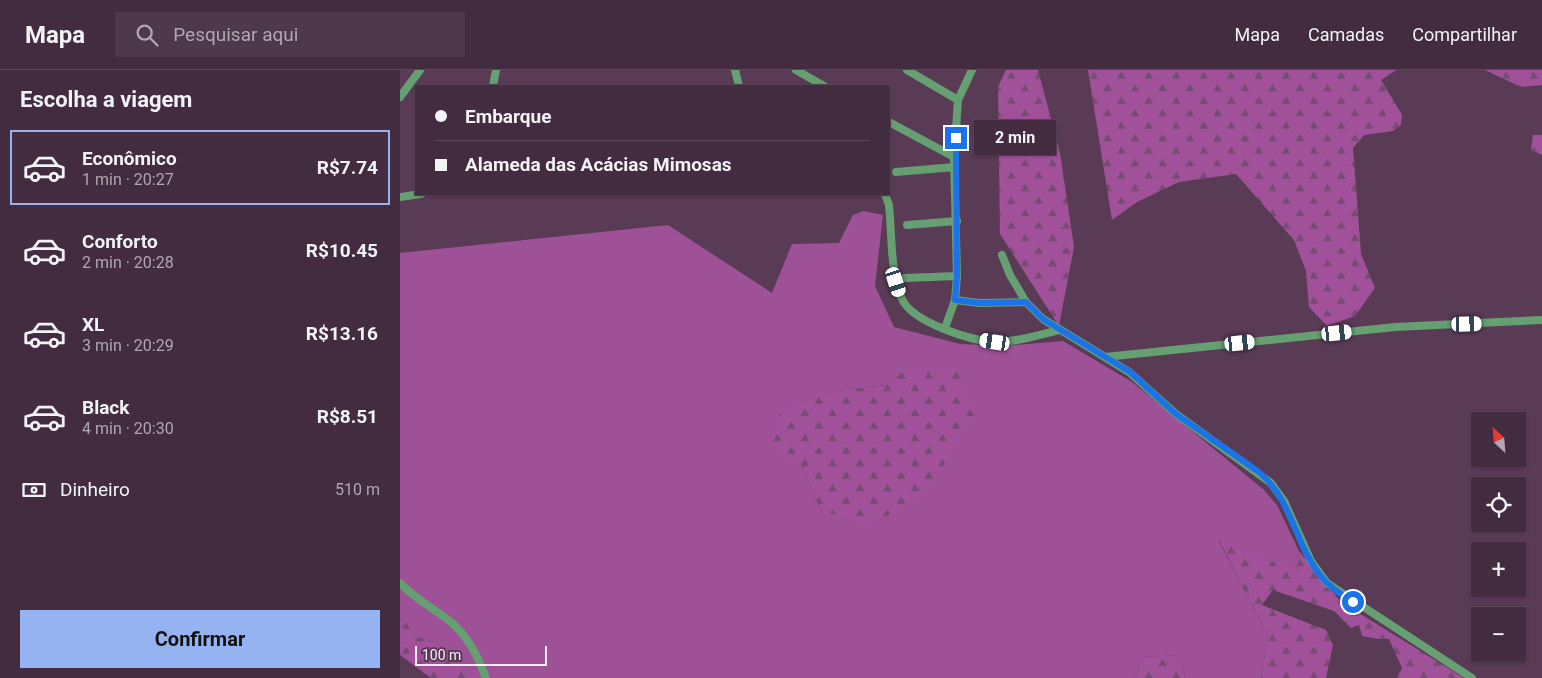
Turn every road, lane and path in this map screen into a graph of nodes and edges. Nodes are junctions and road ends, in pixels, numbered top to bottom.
1 (420, 70) edge
2 (496, 70) edge
3 (736, 70) edge
4 (796, 70) edge
5 (907, 70) edge
6 (972, 70) edge
7 (493, 85) edge
8 (739, 85) edge
9 (822, 85) edge
10 (400, 96) edge
11 (958, 100) junction
12 (890, 123) edge
13 (954, 157) junction
14 (955, 168) junction
15 (896, 172) dead end
16 (415, 195) edge
17 (885, 195) edge
18 (400, 197) edge
19 (957, 221) junction
20 (907, 225) dead end
21 (1002, 255) dead end
22 (957, 276) junction
23 (905, 278) dead end
24 (955, 300) junction
25 (1026, 302) junction
26 (1542, 320) edge
27 (945, 328) junction
28 (1059, 330) junction
29 (1105, 357) junction
30 (400, 583) edge
31 (486, 678) edge
32 (1472, 678) edge

1 - 10 street
2 - 7 street
3 - 8 street
4 - 9 street
5 - 11 street
6 - 11 street
11 - 13 street
12 - 13 street
13 - 14 street
14 - 15 street
14 - 19 street
16 - 18 street
17 - 27 street
19 - 20 street
19 - 22 street
21 - 25 street
22 - 23 street
22 - 24 street
24 - 25 street
24 - 27 street
25 - 28 street
26 - 29 street
27 - 28 street
28 - 29 street
29 - 32 street
30 - 31 street

